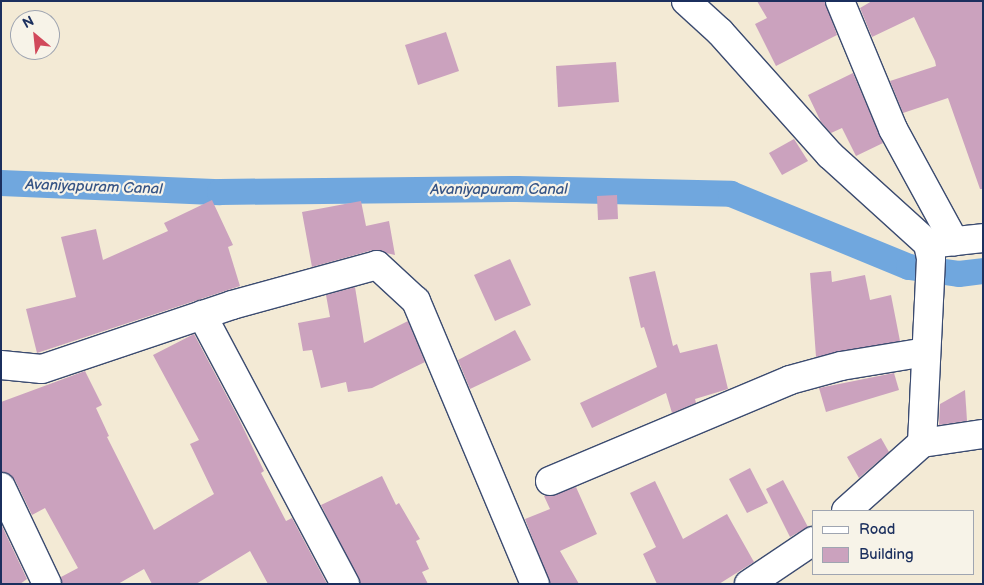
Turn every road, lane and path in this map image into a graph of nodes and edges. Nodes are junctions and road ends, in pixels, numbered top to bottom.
1 (686, 1) edge
2 (840, 1) edge
3 (983, 238) edge
4 (938, 248) junction
5 (202, 316) junction
6 (926, 352) junction
7 (1, 365) edge
8 (983, 434) edge
9 (922, 443) junction
10 (550, 481) dead end
11 (1, 487) edge
12 (847, 510) edge
13 (812, 542) edge
14 (781, 575) edge
15 (45, 583) edge
16 (345, 584) edge
17 (535, 584) edge
18 (749, 584) edge

1 - 4 street
2 - 4 street
3 - 4 street
4 - 6 street
5 - 7 street
5 - 16 street
5 - 17 street
6 - 9 street
6 - 10 street
8 - 9 street
9 - 12 street
11 - 15 street
13 - 14 street
14 - 18 street

